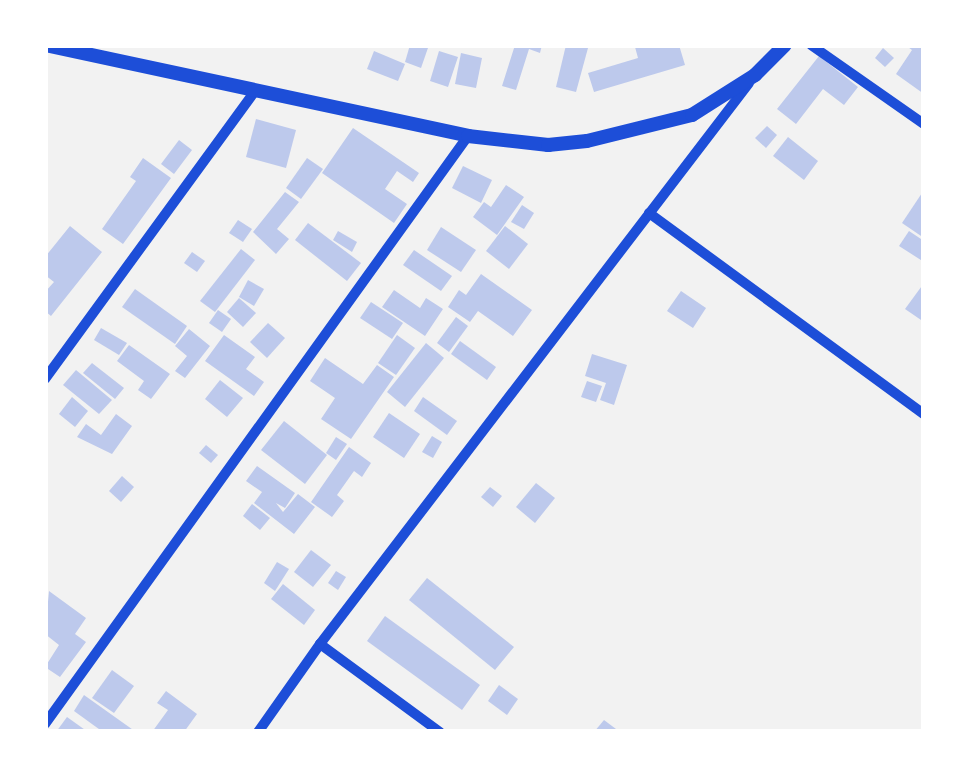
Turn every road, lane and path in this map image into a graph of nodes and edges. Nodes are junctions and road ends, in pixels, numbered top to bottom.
1 (45, 45) edge
2 (784, 45) edge
3 (811, 45) edge
4 (755, 75) junction
5 (254, 92) junction
6 (924, 124) edge
7 (468, 136) junction
8 (649, 213) junction
9 (45, 379) edge
10 (924, 414) edge
11 (320, 644) junction
12 (45, 724) edge
13 (258, 732) edge
14 (440, 732) edge

1 - 5 street
2 - 4 street
3 - 6 street
4 - 7 street
4 - 8 street
5 - 7 street
5 - 9 street
7 - 12 street
8 - 10 street
8 - 11 street
11 - 13 street
11 - 14 street

